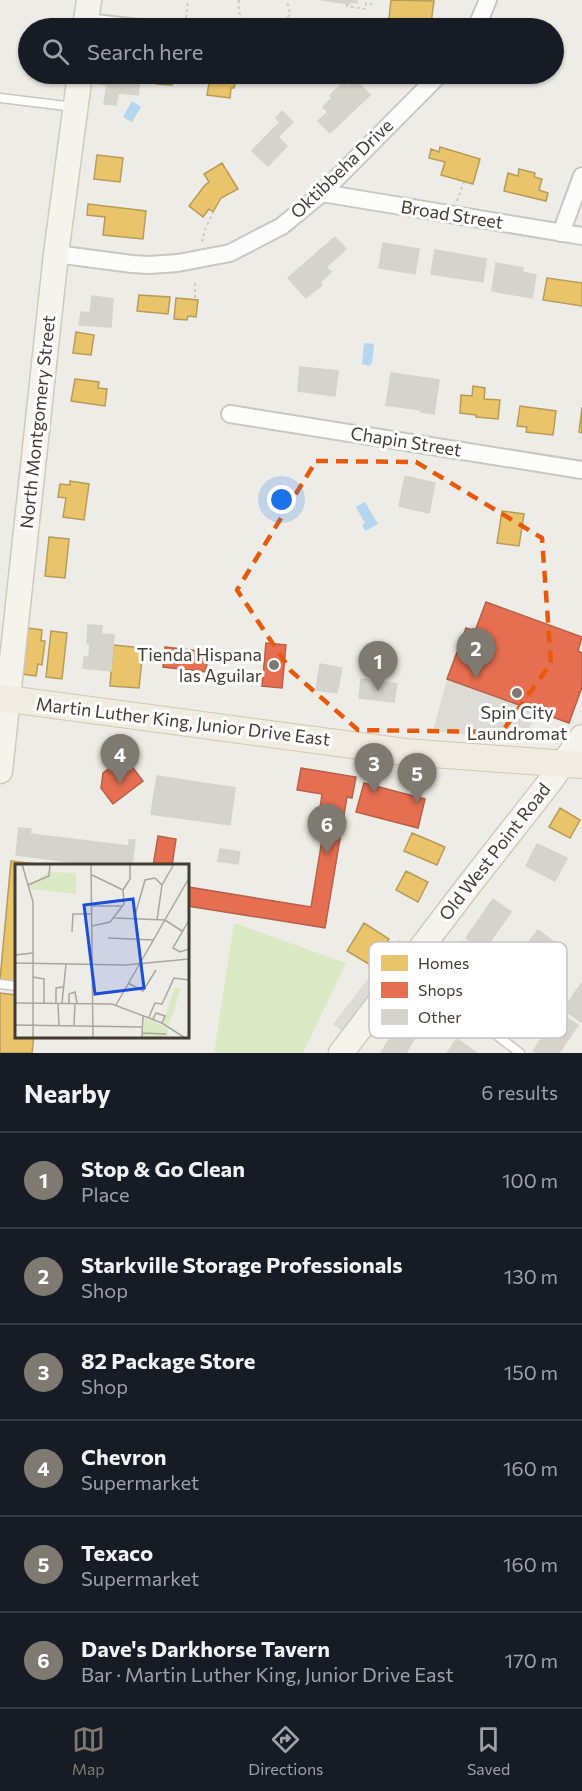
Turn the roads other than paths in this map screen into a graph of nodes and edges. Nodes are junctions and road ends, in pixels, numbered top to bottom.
1 (488, 0) edge
2 (480, 18) edge
3 (78, 84) edge
4 (430, 84) edge
5 (0, 98) edge
6 (75, 107) junction
7 (582, 176) edge
8 (322, 193) junction
9 (561, 233) junction
10 (582, 236) edge
11 (56, 254) junction
12 (230, 414) dead end
13 (582, 470) edge
14 (4, 699) edge
15 (582, 737) edge
16 (572, 764) edge
17 (0, 771) edge
18 (426, 942) edge
19 (0, 984) edge
20 (15, 986) edge
21 (369, 1016) edge
22 (500, 1038) edge
23 (341, 1053) edge
24 (520, 1053) edge

1 - 2 street
3 - 6 street, North Montgomery Street
4 - 8 street, Oktibbeha Drive
5 - 6 lane
6 - 11 street, North Montgomery Street
7 - 9 street
8 - 9 street, Broad Street
8 - 11 street, Oktibbeha Drive
9 - 10 street, Broad Street
11 - 14 street, North Montgomery Street
12 - 13 street, Chapin Street
14 - 16 main road, Martin Luther King, Junior Drive East
14 - 17 street, North Montgomery Street
15 - 16 street, Old West Point Road
16 - 18 street, Old West Point Road
19 - 20 lane
21 - 23 street, Old West Point Road
22 - 24 lane

